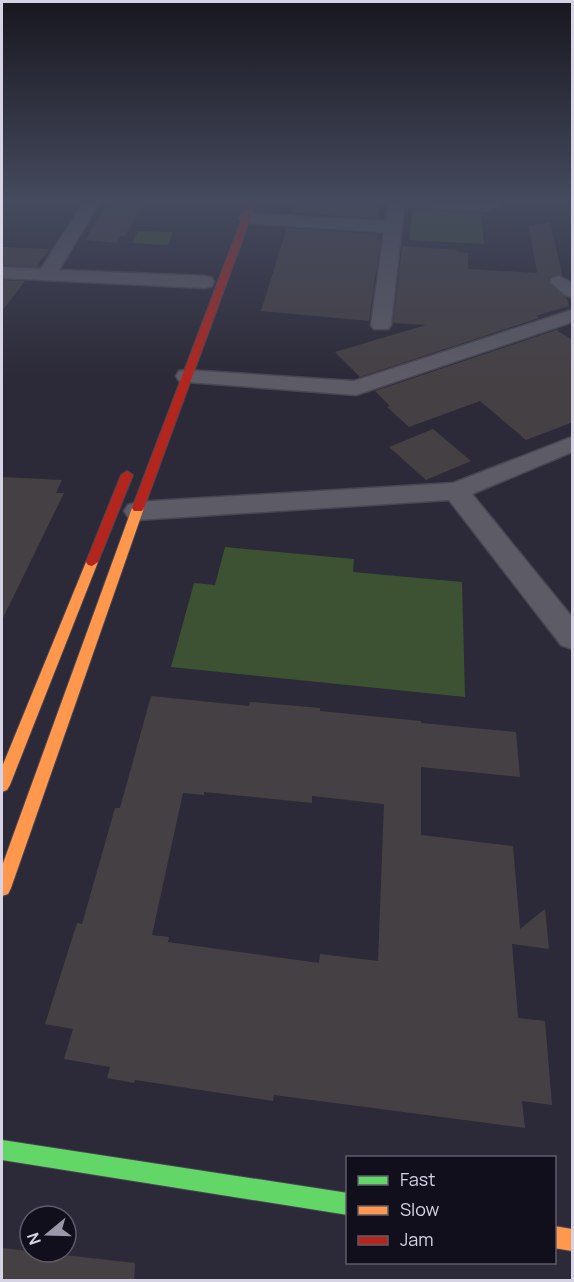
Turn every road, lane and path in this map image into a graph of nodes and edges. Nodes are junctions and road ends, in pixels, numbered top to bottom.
1 (56, 260) edge
2 (231, 260) edge
3 (389, 260) edge
4 (2, 273) edge
5 (47, 275) junction
6 (205, 282) dead end
7 (573, 316) edge
8 (381, 325) dead end
9 (188, 376) junction
10 (573, 444) edge
11 (134, 460) dead end
12 (456, 491) junction
13 (137, 511) junction
14 (573, 638) edge
15 (2, 785) edge
16 (2, 888) edge
17 (2, 1150) edge
18 (346, 1204) edge
19 (556, 1237) edge
20 (573, 1240) edge

1 - 5 street
2 - 9 street
3 - 8 street
4 - 5 street
5 - 6 street
7 - 9 street
9 - 13 street
10 - 12 street
11 - 15 street
12 - 13 street
12 - 14 street
13 - 16 street
17 - 18 street
19 - 20 street

